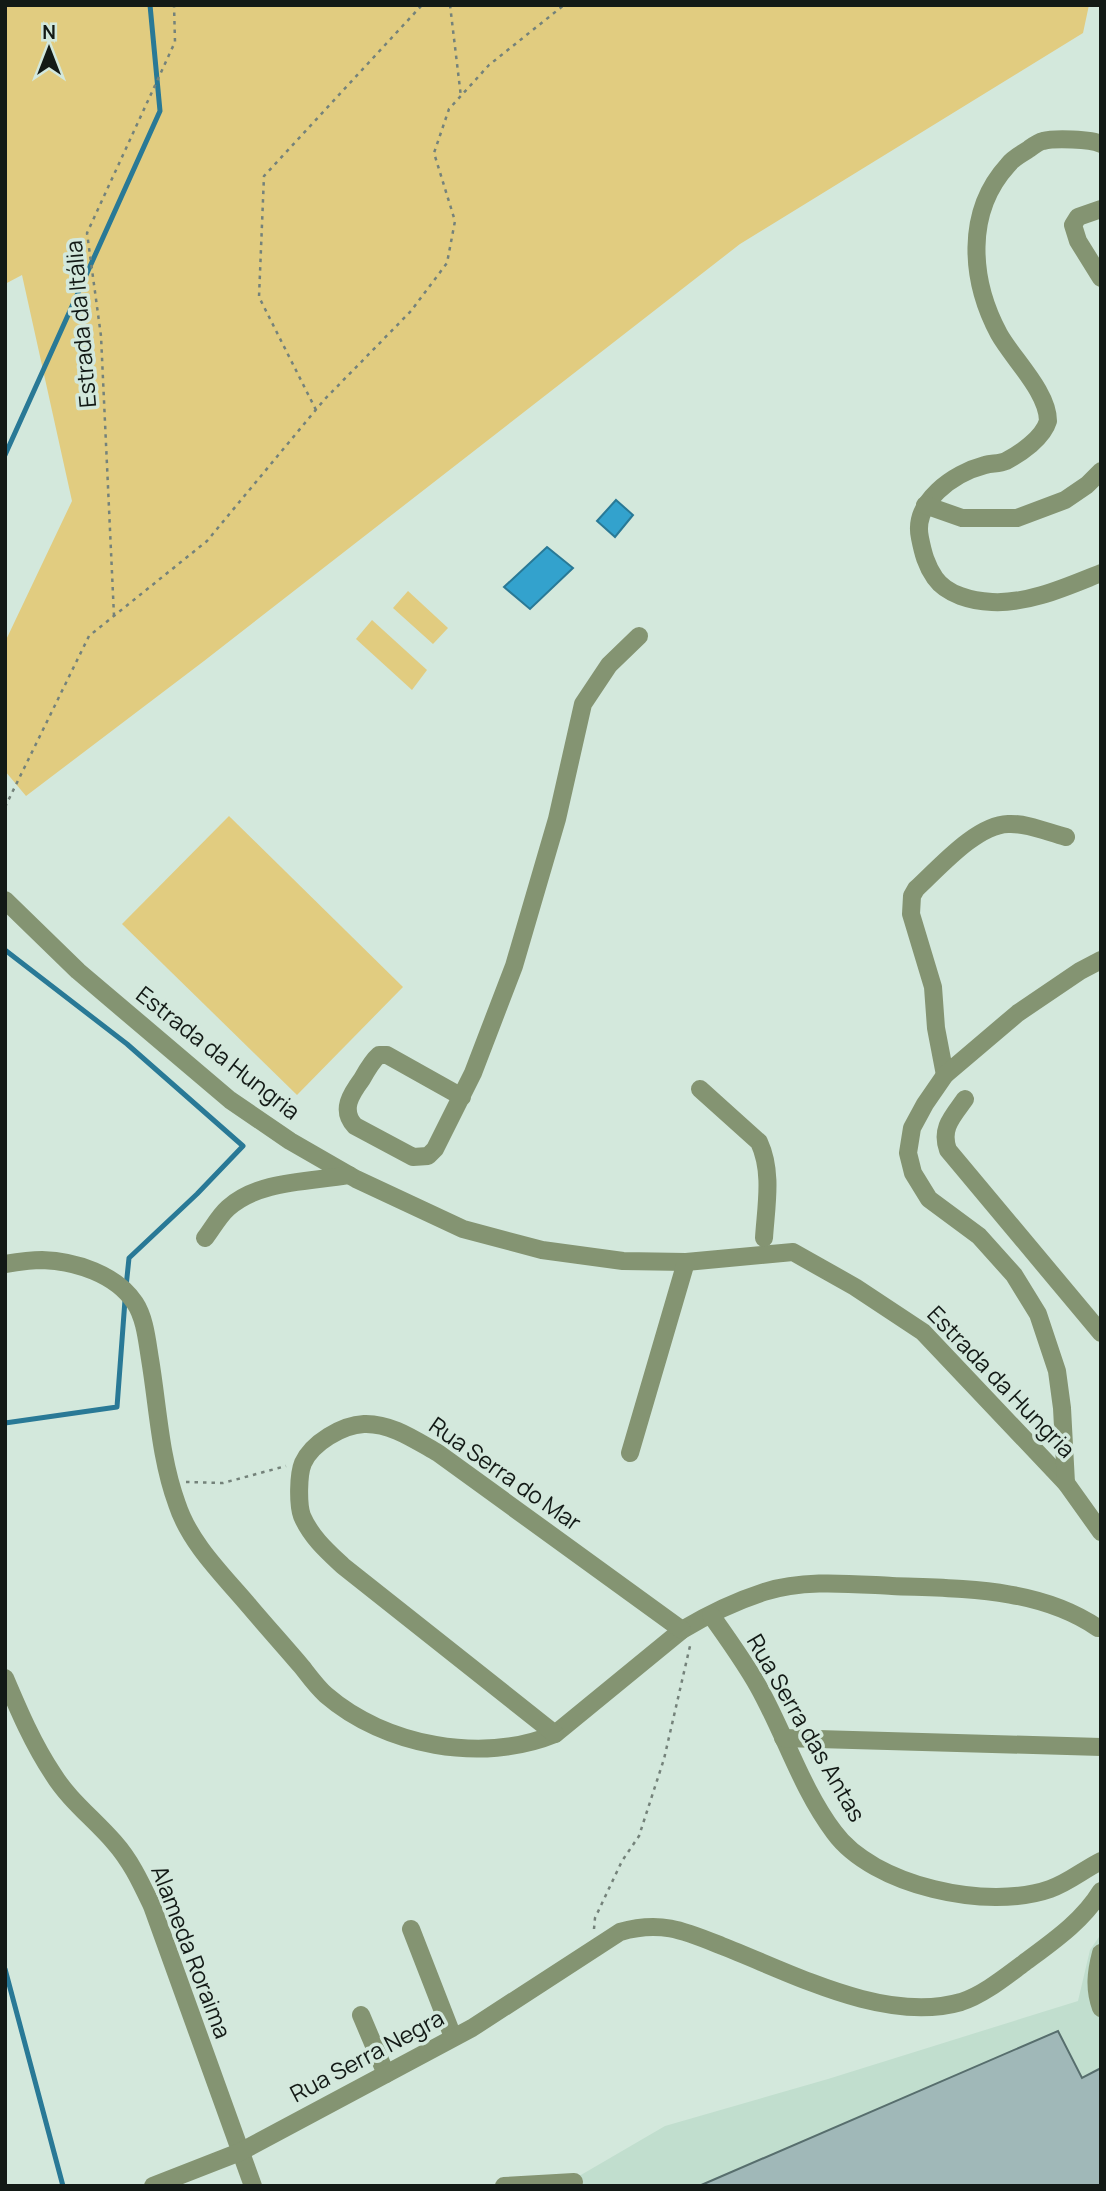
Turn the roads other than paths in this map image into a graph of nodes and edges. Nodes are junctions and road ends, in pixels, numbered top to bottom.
1 (1101, 144) edge
2 (1101, 209) edge
3 (1101, 278) edge
4 (1101, 471) edge
5 (925, 505) junction
6 (1101, 573) edge
7 (639, 636) dead end
8 (1066, 836) dead end
9 (5, 900) edge
10 (1101, 960) edge
11 (945, 1074) junction
12 (701, 1089) dead end
13 (462, 1097) junction
14 (965, 1099) dead end
15 (349, 1175) junction
16 (205, 1238) dead end
17 (764, 1238) dead end
18 (686, 1262) junction
19 (5, 1264) edge
20 (1101, 1333) edge
21 (631, 1452) dead end
22 (1066, 1483) junction
23 (1101, 1532) edge
24 (696, 1622) junction
25 (1100, 1628) edge
26 (5, 1678) edge
27 (555, 1734) junction
28 (783, 1738) junction
29 (1101, 1747) edge
30 (1101, 1861) edge
31 (1101, 1891) edge
32 (411, 1928) dead end
33 (1101, 1953) edge
34 (1101, 2008) edge
35 (361, 2015) dead end
36 (453, 2038) junction
37 (386, 2074) junction
38 (240, 2152) junction
39 (574, 2182) dead end
40 (153, 2186) edge
41 (253, 2186) edge
42 (504, 2186) edge

1 - 5 street
2 - 3 street
4 - 5 street
5 - 6 street
7 - 13 street
8 - 11 street
9 - 15 street, Estrada da Hungria
10 - 11 street
11 - 22 street
12 - 17 street
13 - 13 street
14 - 20 street
15 - 16 street
15 - 18 street, Estrada da Hungria
18 - 21 street
18 - 22 street, Estrada da Hungria
19 - 27 street
22 - 23 street, Estrada da Hungria
24 - 25 street
24 - 27 street
24 - 27 street, Rua Serra do Mar
24 - 28 street, Rua Serra das Antas
26 - 38 street, Alameda Roraima
28 - 29 street
28 - 30 street, Rua Serra das Antas
31 - 36 street, Rua Serra Negra
32 - 36 street
33 - 34 street
35 - 37 street
36 - 37 street, Rua Serra Negra
37 - 38 street, Rua Serra Negra
38 - 40 street, Rua Serra Negra
38 - 41 street, Alameda Roraima
39 - 42 street

